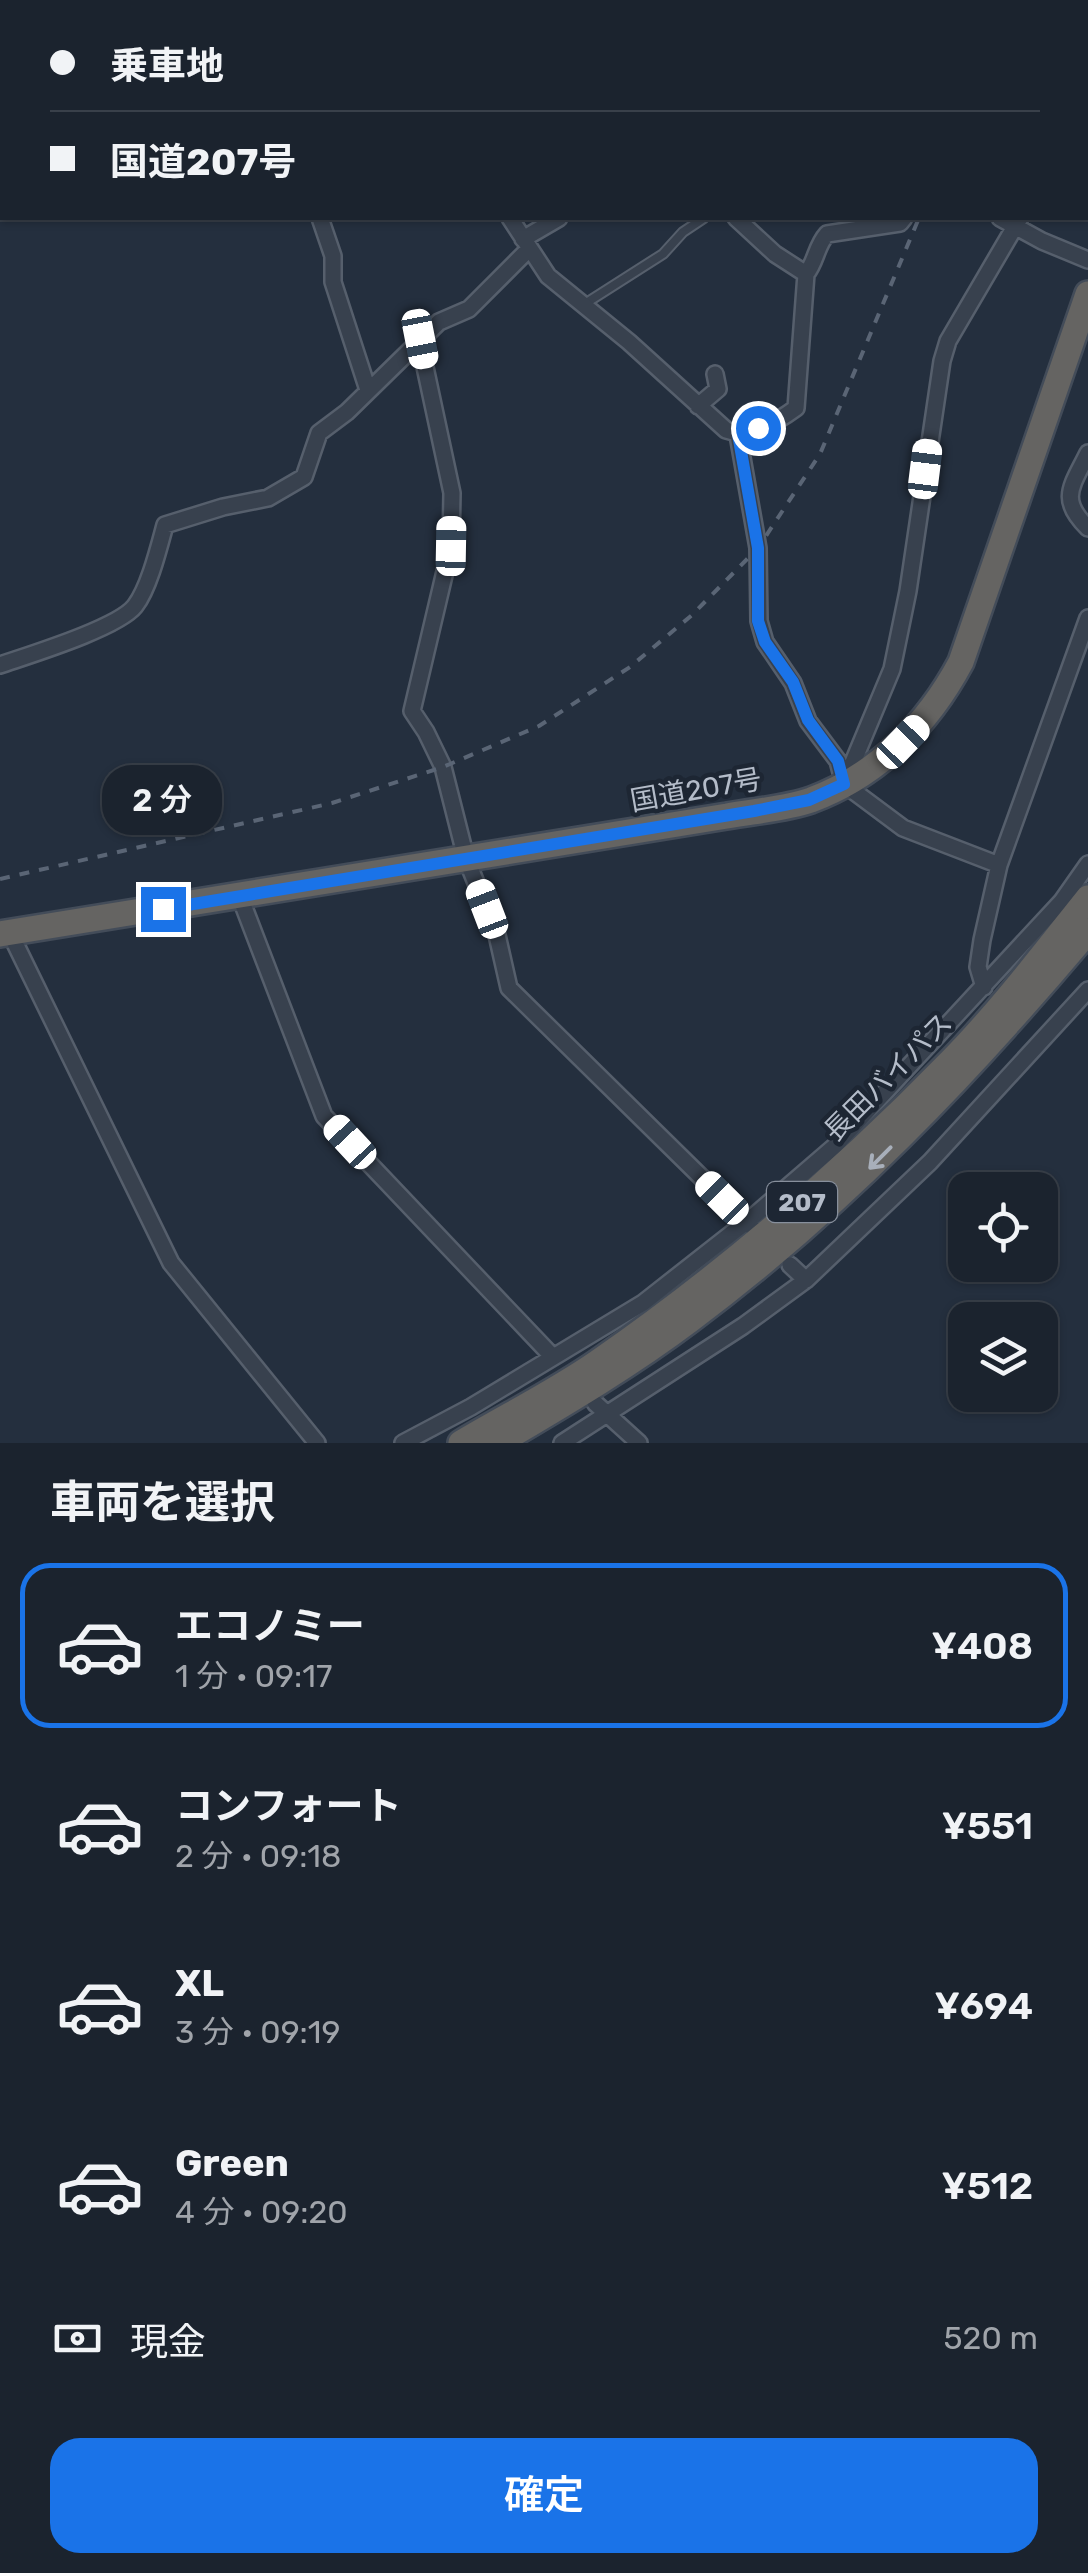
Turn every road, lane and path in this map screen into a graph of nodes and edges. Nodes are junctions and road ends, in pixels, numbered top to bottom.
1 (321, 220) edge
2 (511, 220) edge
3 (556, 220) edge
4 (701, 220) edge
5 (738, 220) edge
6 (890, 220) edge
7 (1018, 222) edge
8 (526, 244) junction
9 (1088, 260) edge
10 (806, 274) junction
11 (1088, 294) edge
12 (584, 306) junction
13 (420, 339) junction
14 (715, 374) dead end
15 (368, 390) junction
16 (698, 406) junction
17 (738, 434) junction
18 (1088, 453) edge
19 (1088, 528) edge
20 (1088, 618) edge
21 (0, 666) edge
22 (844, 784) junction
23 (466, 858) junction
24 (1088, 864) edge
25 (999, 865) junction
26 (240, 897) junction
27 (1088, 898) edge
28 (1088, 932) edge
29 (5, 934) edge
30 (984, 987) junction
31 (1088, 990) edge
32 (751, 1226) junction
33 (790, 1265) dead end
34 (806, 1280) junction
35 (552, 1356) junction
36 (595, 1403) dead end
37 (608, 1416) junction
38 (317, 1443) edge
39 (403, 1443) edge
40 (460, 1443) edge
41 (498, 1443) edge
42 (562, 1443) edge
43 (639, 1443) edge

1 - 15 street
2 - 8 street
3 - 8 street
4 - 12 lane
5 - 10 street
6 - 10 street
7 - 9 street
7 - 22 street
8 - 12 street
8 - 13 street
10 - 17 street
11 - 22 highway, 国道207号
12 - 16 street
13 - 15 street
13 - 23 street
14 - 16 street
15 - 21 street
16 - 17 street
17 - 22 street
18 - 19 street
20 - 25 street
22 - 23 highway, 国道207号
22 - 25 street
23 - 26 highway, 国道207号
23 - 32 street
24 - 30 street
25 - 30 street
26 - 29 highway, 国道207号
26 - 35 street
27 - 40 highway, 長田バイパス / 207
28 -> 41 highway, 長田バイパス / 207
29 - 38 street
30 - 32 street
31 - 34 street
32 - 35 street
33 - 34 street
34 - 37 street
35 - 39 street
36 - 37 street
37 - 42 street
37 - 43 street

